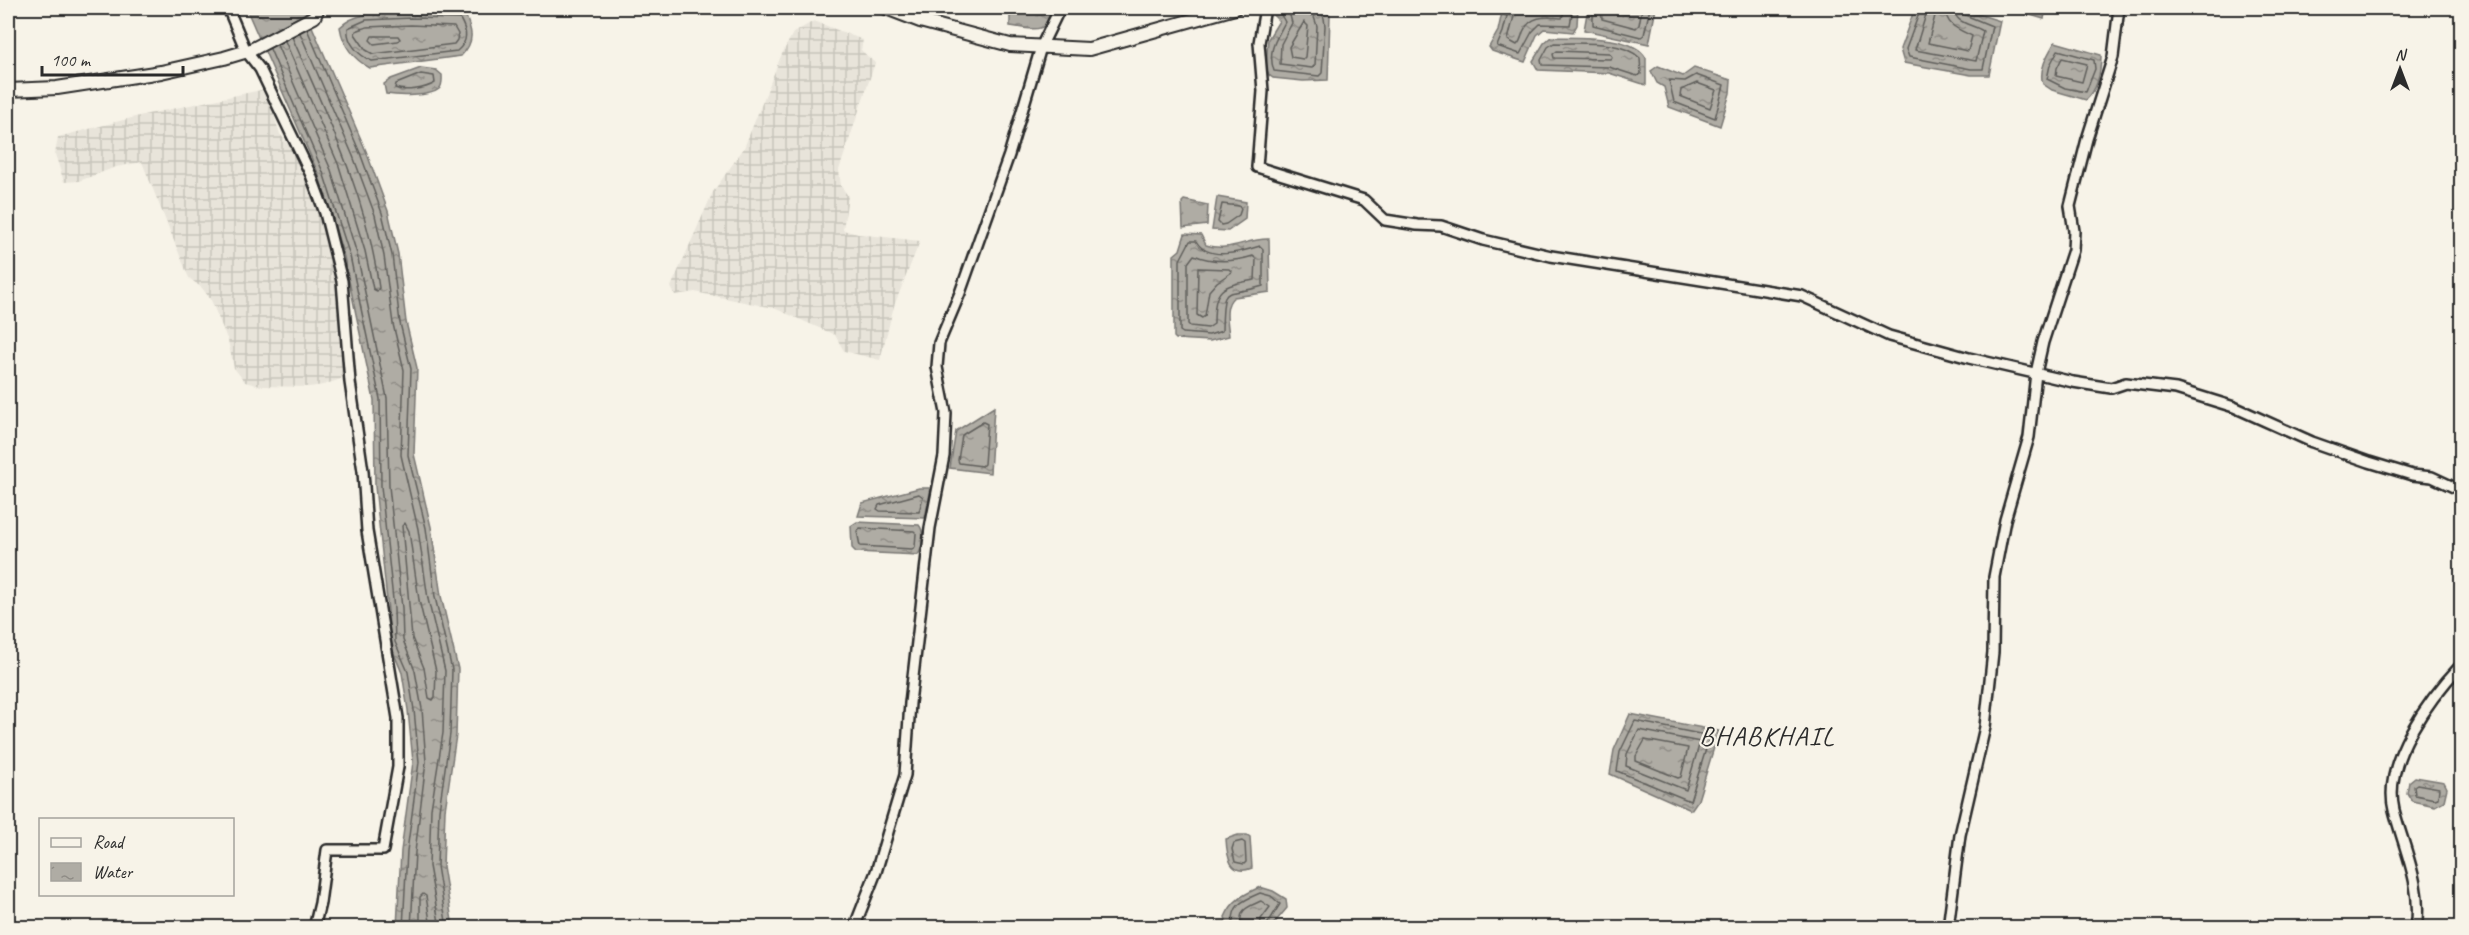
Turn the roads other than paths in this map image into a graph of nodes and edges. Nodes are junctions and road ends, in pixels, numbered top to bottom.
1 (228, 8) edge
2 (886, 8) edge
3 (1060, 8) edge
4 (1235, 8) edge
5 (1264, 8) edge
6 (2119, 8) edge
7 (316, 12) edge
8 (1041, 47) junction
9 (249, 50) junction
10 (8, 90) edge
11 (2036, 373) junction
12 (2462, 491) edge
13 (2462, 664) edge
14 (314, 927) edge
15 (854, 927) edge
16 (1948, 927) edge
17 (2415, 927) edge

1 - 9 street
2 - 8 street
3 - 8 street
4 - 8 street
5 - 11 street
6 - 11 street
7 - 9 street
8 - 15 street
9 - 10 street
9 - 14 street
11 - 12 street
11 - 16 street
13 - 17 street

